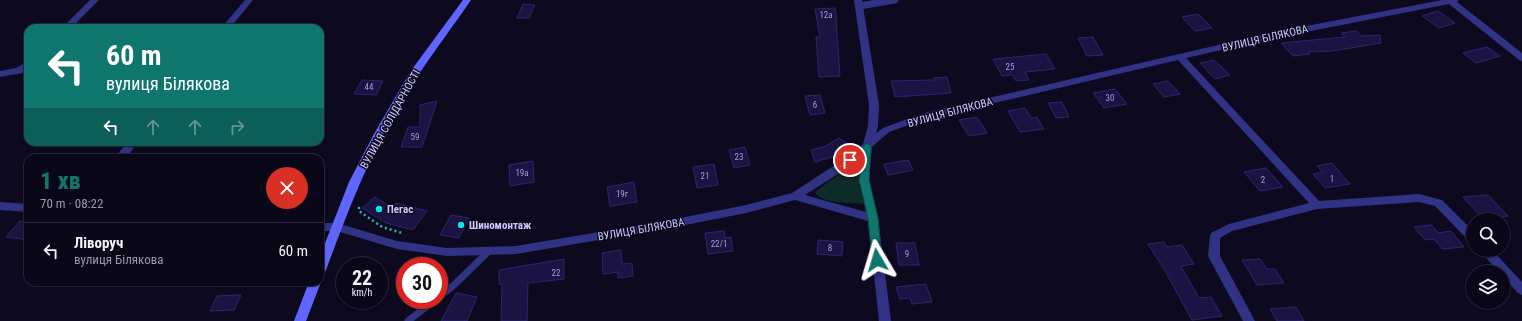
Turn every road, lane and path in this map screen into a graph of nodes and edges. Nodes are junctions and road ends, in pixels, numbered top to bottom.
1 (95, 0) edge
2 (249, 0) edge
3 (467, 0) edge
4 (895, 0) edge
5 (1453, 0) edge
6 (858, 3) edge
7 (70, 24) edge
8 (228, 24) edge
9 (1181, 58) junction
10 (1522, 58) edge
11 (24, 67) edge
12 (0, 74) edge
13 (130, 146) edge
14 (867, 146) junction
15 (123, 154) edge
16 (795, 196) junction
17 (359, 202) dead end
18 (1317, 205) junction
19 (0, 206) edge
20 (24, 208) edge
21 (873, 218) junction
22 (324, 226) edge
23 (337, 228) junction
24 (1466, 231) edge
25 (404, 234) dead end
26 (489, 251) junction
27 (1491, 257) edge
28 (324, 260) edge
29 (313, 286) edge
30 (448, 290) edge
31 (1522, 290) edge
32 (423, 309) edge
33 (300, 321) edge
34 (408, 321) edge
35 (885, 321) edge
36 (1249, 321) edge

1 - 7 street
2 - 8 street
3 - 23 main road, ВУЛИЦЯ СОЛІДАРНОСТІ
4 - 6 lane
5 - 9 street, ВУЛИЦЯ БІЛЯКОВА
5 - 10 street
6 - 14 street
9 - 14 street, ВУЛИЦЯ БІЛЯКОВА
9 - 18 street
11 - 12 street
13 - 15 street
14 - 16 street, ВУЛИЦЯ БІЛЯКОВА
14 - 21 street
16 - 21 street
16 - 26 street, ВУЛИЦЯ БІЛЯКОВА
17 - 25 path
18 - 24 street
18 - 36 street
19 - 20 street
21 - 35 street
22 - 23 street, ВУЛИЦЯ БІЛЯКОВА
23 - 26 street, ВУЛИЦЯ БІЛЯКОВА
23 - 28 main road, ВУЛИЦЯ СОЛІДАРНОСТІ
26 - 30 lane
27 - 31 street
29 - 33 main road
32 - 34 lane

